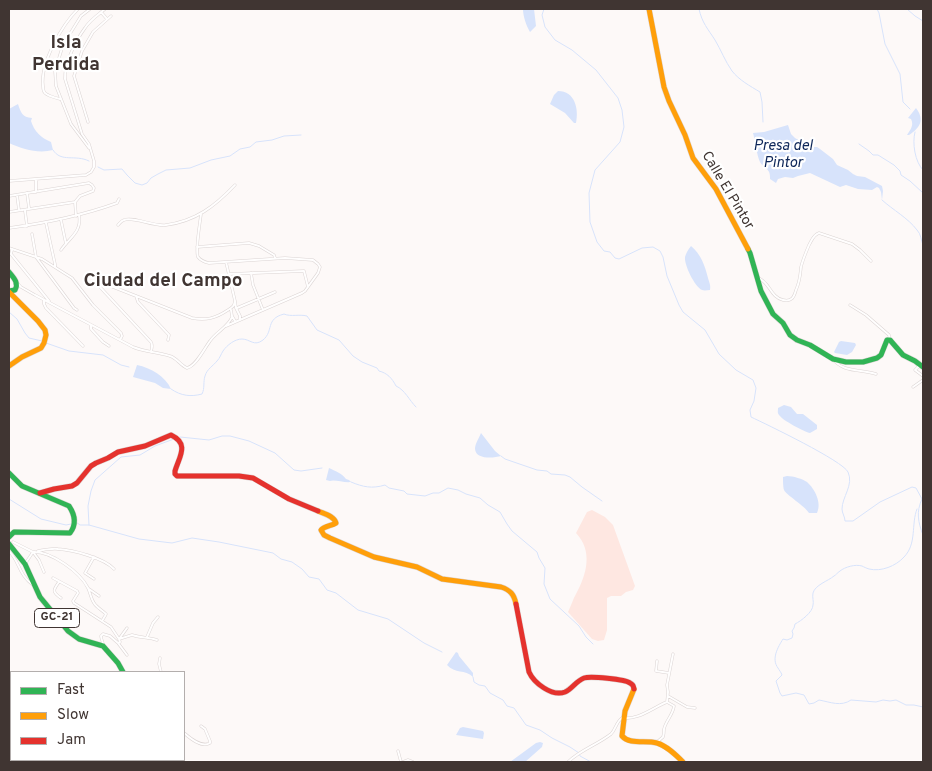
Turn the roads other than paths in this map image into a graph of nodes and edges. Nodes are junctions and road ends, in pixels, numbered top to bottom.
1 (78, 9) edge
2 (90, 9) edge
3 (105, 9) edge
4 (649, 9) edge
5 (101, 12) junction
6 (111, 16) dead end
7 (107, 19) junction
8 (67, 64) junction
9 (76, 67) junction
10 (61, 99) junction
11 (88, 122) dead end
12 (90, 150) junction
13 (36, 178) junction
14 (9, 181) edge
15 (235, 185) dead end
16 (36, 192) junction
17 (27, 193) junction
18 (17, 195) junction
19 (9, 196) edge
20 (120, 199) dead end
21 (75, 202) junction
22 (30, 209) junction
23 (25, 210) junction
24 (19, 211) junction
25 (9, 212) edge
26 (201, 214) junction
27 (78, 215) junction
28 (61, 220) junction
29 (46, 223) junction
30 (118, 225) dead end
31 (27, 226) junction
32 (9, 228) edge
33 (32, 234) dead end
34 (66, 244) junction
35 (197, 247) junction
36 (9, 248) edge
37 (12, 249) junction
38 (61, 250) dead end
39 (36, 257) junction
40 (274, 258) junction
41 (46, 261) junction
42 (871, 261) dead end
43 (226, 262) junction
44 (43, 266) junction
45 (55, 267) junction
46 (9, 272) edge
47 (251, 273) junction
48 (229, 274) junction
49 (758, 278) junction
50 (13, 286) edge
51 (308, 287) junction
52 (25, 290) junction
53 (39, 290) junction
54 (275, 292) dead end
55 (35, 295) junction
56 (136, 296) junction
57 (44, 300) junction
58 (258, 300) junction
59 (235, 301) junction
60 (850, 305) dead end
61 (55, 306) junction
62 (236, 308) junction
63 (231, 309) junction
64 (78, 310) dead end
65 (263, 310) junction
66 (223, 314) junction
67 (232, 317) junction
68 (239, 320) junction
69 (91, 325) junction
70 (226, 326) junction
71 (120, 340) junction
72 (168, 340) dead end
73 (890, 340) junction
74 (83, 346) dead end
75 (109, 346) dead end
76 (151, 352) junction
77 (833, 359) junction
78 (9, 366) edge
79 (922, 366) edge
80 (876, 374) dead end
81 (923, 376) edge
82 (923, 380) edge
83 (913, 387) dead end
84 (9, 473) edge
85 (52, 490) junction
86 (40, 493) junction
87 (48, 496) junction
88 (54, 499) junction
89 (9, 536) edge
90 (11, 543) edge
91 (9, 551) edge
92 (33, 552) junction
93 (94, 557) junction
94 (25, 564) junction
95 (114, 570) dead end
96 (44, 572) dead end
97 (25, 578) junction
98 (31, 578) junction
99 (53, 578) dead end
100 (94, 579) dead end
101 (59, 582) junction
102 (34, 585) junction
103 (89, 589) junction
104 (99, 596) dead end
105 (61, 598) dead end
106 (158, 617) dead end
107 (102, 621) junction
108 (127, 628) dead end
109 (147, 637) junction
110 (119, 639) junction
111 (157, 640) dead end
112 (118, 643) junction
113 (103, 646) junction
114 (672, 654) dead end
115 (127, 656) dead end
116 (160, 658) dead end
117 (657, 660) dead end
118 (122, 671) edge
119 (161, 671) edge
120 (669, 673) junction
121 (668, 696) junction
122 (667, 702) junction
123 (695, 708) dead end
124 (624, 718) junction
125 (201, 726) dead end
126 (185, 735) edge
127 (656, 743) junction
128 (398, 751) dead end
129 (402, 762) edge
130 (413, 762) edge
131 (568, 762) edge
132 (683, 762) edge

1 - 10 street
2 - 10 street
3 - 5 street
4 - 49 street, Calle El Pintor
5 - 7 street
5 - 8 street
6 - 7 street
7 - 9 street
8 - 9 street
8 - 12 street
9 - 11 street
10 - 12 street
12 - 13 street
13 - 14 street
13 - 16 street
15 - 26 street
16 - 17 street
16 - 21 street
17 - 18 street
17 - 22 street
18 - 19 street
18 - 24 street
20 - 27 street
21 - 22 street
21 - 27 street
22 - 23 street
23 - 24 street
23 - 31 street
24 - 25 street
26 - 30 street
26 - 35 street
27 - 28 street
27 - 34 street
28 - 29 street
28 - 34 street
29 - 31 street
29 - 45 street
31 - 32 street
33 - 39 street
34 - 38 street
35 - 40 street
35 - 43 street
36 - 37 street
37 - 39 street
37 - 53 street
39 - 41 street
39 - 44 street
40 - 43 street
40 - 51 street
41 - 44 street
41 - 45 street
42 - 49 street
43 - 48 street
44 - 64 street
45 - 71 street
46 - 50 street
47 - 48 street
47 - 51 street
47 - 58 street
48 - 59 street
49 - 77 street, Calle El Pintor
50 - 52 street
50 - 52 street
50 - 78 street
51 - 65 street
52 - 55 street
53 - 55 street
53 - 61 street
54 - 58 street
55 - 57 street
56 - 66 street
56 - 72 street
56 - 76 street
57 - 61 street
57 - 74 street
58 - 62 street
58 - 65 street
59 - 62 street
59 - 63 street
60 - 73 street
61 - 69 street
62 - 63 street
62 - 68 street
63 - 66 street
63 - 67 street
65 - 68 street
66 - 67 street
67 - 68 street
67 - 70 street
68 - 70 street
69 - 71 street
69 - 75 street
70 - 76 street
71 - 76 street
73 - 77 street
73 - 79 street
77 - 80 street
79 - 81 street
82 - 83 street
84 - 86 street
85 - 86 street
85 - 87 street
85 - 88 street
85 - 124 street
86 - 87 street
87 - 88 street
88 - 89 street
90 - 92 street
90 - 94 street, GC-21
91 - 97 street
92 - 93 street
92 - 94 street
92 - 96 street
92 - 103 street
93 - 95 street
93 - 100 street
94 - 98 street, GC-21
97 - 98 street
97 - 102 street
98 - 102 street, GC-21
99 - 101 street
101 - 105 street
101 - 107 street
102 - 113 street, GC-21
103 - 104 street
103 - 107 street
106 - 109 street
107 - 110 street
108 - 110 street
109 - 110 street
109 - 111 street
110 - 112 street
112 - 113 street
112 - 115 street
113 - 118 street
114 - 120 street
116 - 119 street
117 - 120 street
120 - 121 street
121 - 122 street
121 - 123 street
122 - 124 street
122 - 127 street
124 - 127 street
124 - 131 street
125 - 126 street
127 - 132 street
128 - 129 street
129 - 130 street

